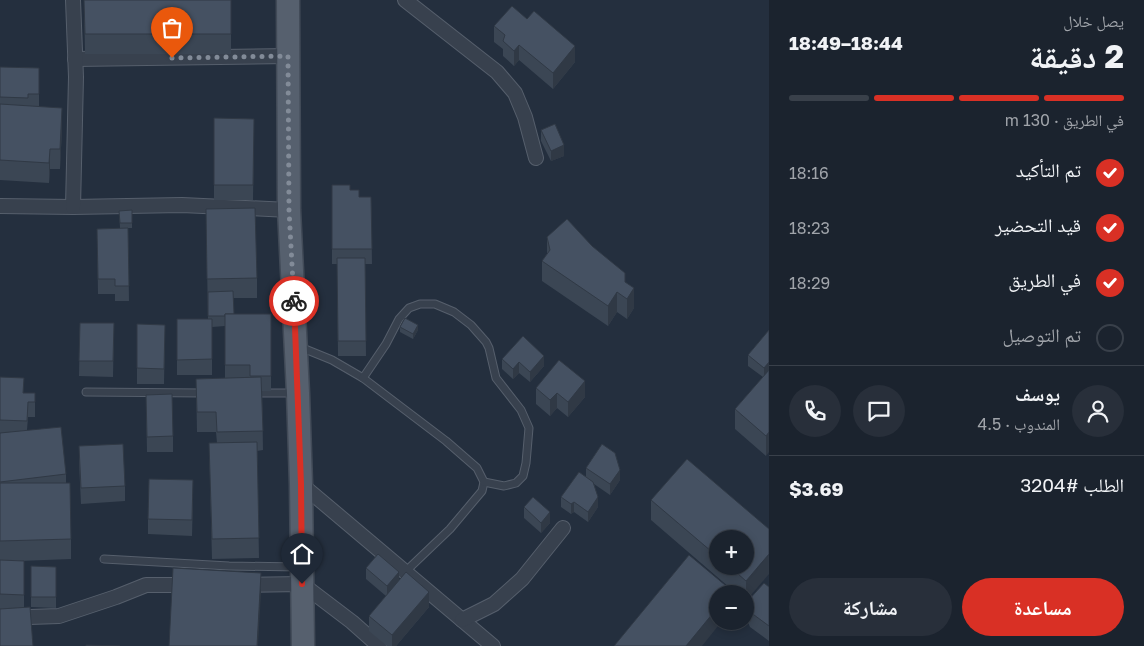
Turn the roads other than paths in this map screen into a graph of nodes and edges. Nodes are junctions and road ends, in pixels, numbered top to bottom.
1 (74, 0) edge
2 (288, 0) edge
3 (405, 0) edge
4 (288, 56) junction
5 (76, 60) junction
6 (536, 158) dead end
7 (0, 206) edge
8 (73, 207) junction
9 (289, 210) junction
10 (296, 345) junction
11 (363, 378) junction
12 (86, 392) dead end
13 (211, 393) edge
14 (250, 393) edge
15 (298, 394) junction
16 (484, 482) junction
17 (301, 484) junction
18 (563, 528) dead end
19 (104, 559) dead end
20 (405, 572) junction
21 (302, 575) junction
22 (202, 585) edge
23 (230, 585) edge
24 (0, 618) edge
25 (462, 620) junction
26 (303, 646) edge
27 (379, 646) edge
28 (493, 646) edge

1 - 5 street
2 - 4 main road
3 - 6 street
4 - 5 street
4 - 9 main road
5 - 8 street
7 - 8 street
8 - 9 street
9 - 10 main road
10 - 11 lane
10 - 15 main road
11 - 16 lane
11 - 16 lane
12 - 13 lane
14 - 15 lane
15 - 17 main road
16 - 20 lane
17 - 20 street
17 - 21 main road
18 - 25 street
19 - 21 lane
20 - 25 street
21 - 23 street
21 - 26 main road
21 - 27 street
22 - 24 street
25 - 28 street

